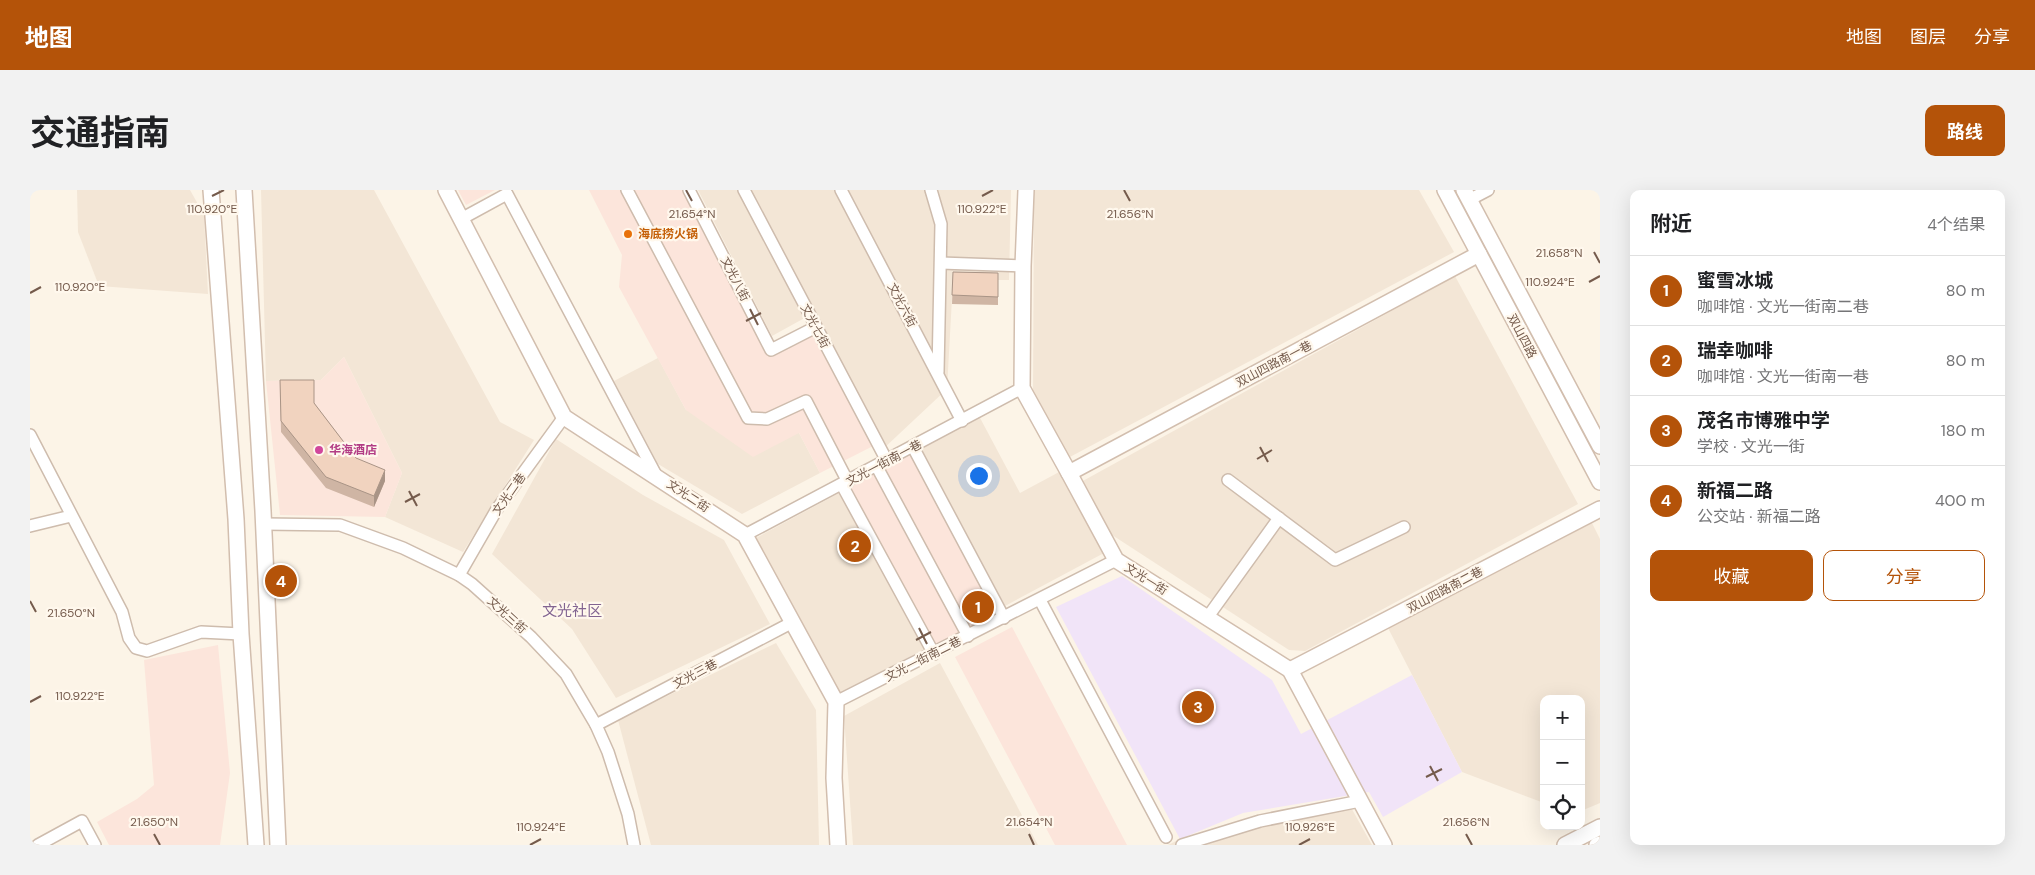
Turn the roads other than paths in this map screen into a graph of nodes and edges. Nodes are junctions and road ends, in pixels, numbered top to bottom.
1 (211, 190) edge
2 (244, 190) edge
3 (446, 190) edge
4 (627, 190) edge
5 (690, 190) edge
6 (744, 190) edge
7 (842, 190) edge
8 (931, 190) edge
9 (1026, 190) edge
10 (1445, 190) edge
11 (1488, 190) edge
12 (1466, 195) edge
13 (461, 219) junction
14 (1479, 254) junction
15 (941, 263) junction
16 (1023, 266) junction
17 (816, 327) junction
18 (938, 374) junction
19 (1022, 388) junction
20 (564, 417) junction
21 (962, 421) junction
22 (30, 435) edge
23 (1600, 446) edge
24 (913, 447) junction
25 (882, 464) junction
26 (1069, 473) junction
27 (656, 476) junction
28 (1228, 480) dead end
29 (1600, 482) edge
30 (846, 484) junction
31 (1600, 508) edge
32 (71, 516) junction
33 (1280, 518) junction
34 (264, 524) junction
35 (30, 526) edge
36 (1404, 527) dead end
37 (745, 535) junction
38 (1116, 560) junction
39 (459, 575) junction
40 (1040, 600) junction
41 (1004, 618) junction
42 (1207, 618) junction
43 (793, 622) junction
44 (241, 634) junction
45 (968, 636) junction
46 (934, 654) junction
47 (1290, 670) junction
48 (836, 702) junction
49 (596, 725) junction
50 (1360, 801) junction
51 (1600, 827) edge
52 (1166, 836) dead end
53 (38, 845) edge
54 (95, 845) edge
55 (256, 845) edge
56 (278, 845) edge
57 (634, 845) edge
58 (838, 845) edge
59 (1182, 845) edge
60 (1384, 845) edge
61 (1565, 845) edge

1 - 44 street
2 - 34 street
3 - 13 street, 文光二街
4 - 30 street
5 - 17 street, 文光八街
6 - 17 street, 文光七街
7 - 18 street, 文光六街
8 - 15 street
9 - 16 street, 文光一街
10 - 14 street, 双山四路
11 - 12 street
12 - 23 street, 双山四路
13 - 20 street, 文光二街
13 - 27 street
14 - 26 street, 双山四路南一巷
14 - 29 street, 双山四路
15 - 16 street
15 - 18 street
16 - 19 street, 文光一街
17 - 25 street, 文光七街
18 - 21 street, 文光六街
19 - 21 street, 文光一街南一巷
19 - 26 street, 文光一街
20 - 27 street, 文光二街
20 - 39 street, 文光二巷
21 - 24 street, 文光一街南一巷
22 - 32 street
24 - 25 street, 文光一街南一巷
24 - 41 street
25 - 30 street, 文光一街南一巷
25 - 45 street, 文光七街
26 - 38 street, 文光一街
27 - 37 street, 文光二街
28 - 33 street
30 - 37 street, 文光一街南一巷
30 - 46 street
31 - 47 street, 双山四路南二巷
32 - 35 street
32 - 44 street
33 - 36 street
33 - 42 street
34 - 39 street, 文光三街
34 - 56 street
37 - 43 street, 文光二街
38 - 40 street, 文光一街南二巷
38 - 42 street, 文光一街
39 - 49 street, 文光三街
40 - 41 street, 文光一街南二巷
40 - 52 street
41 - 45 street, 文光一街南二巷
42 - 47 street, 文光一街
43 - 48 street, 文光二街
43 - 49 street, 文光三巷
44 - 55 street
45 - 46 street, 文光一街南二巷
46 - 48 street, 文光一街南二巷
47 - 50 street, 文光一街
48 - 58 street, 文光二街
49 - 57 street, 文光三街
50 - 59 street
50 - 60 street, 文光一街
51 - 61 street
53 - 54 street

